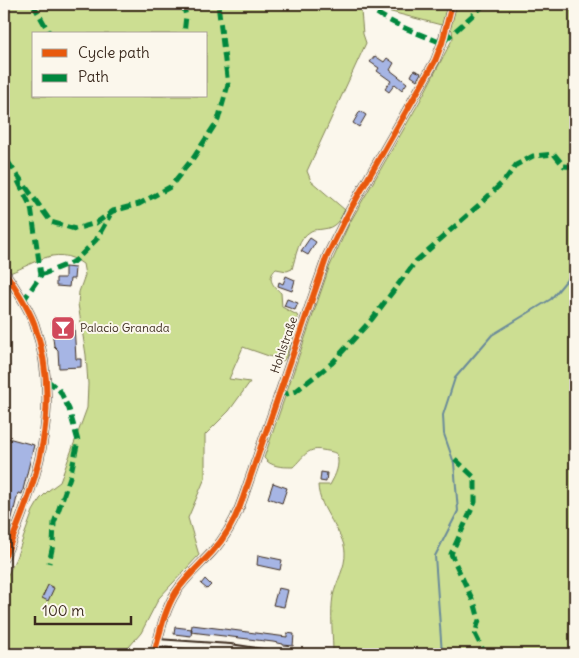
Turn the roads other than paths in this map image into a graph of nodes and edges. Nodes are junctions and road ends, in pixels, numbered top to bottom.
1 (452, 4) edge
2 (4, 271) edge
3 (4, 558) edge
4 (158, 643) junction
5 (154, 654) edge
6 (269, 654) edge

1 - 4 street, Hohlstraße
2 - 3 street
4 - 5 street, Hohlstraße
4 - 6 street

